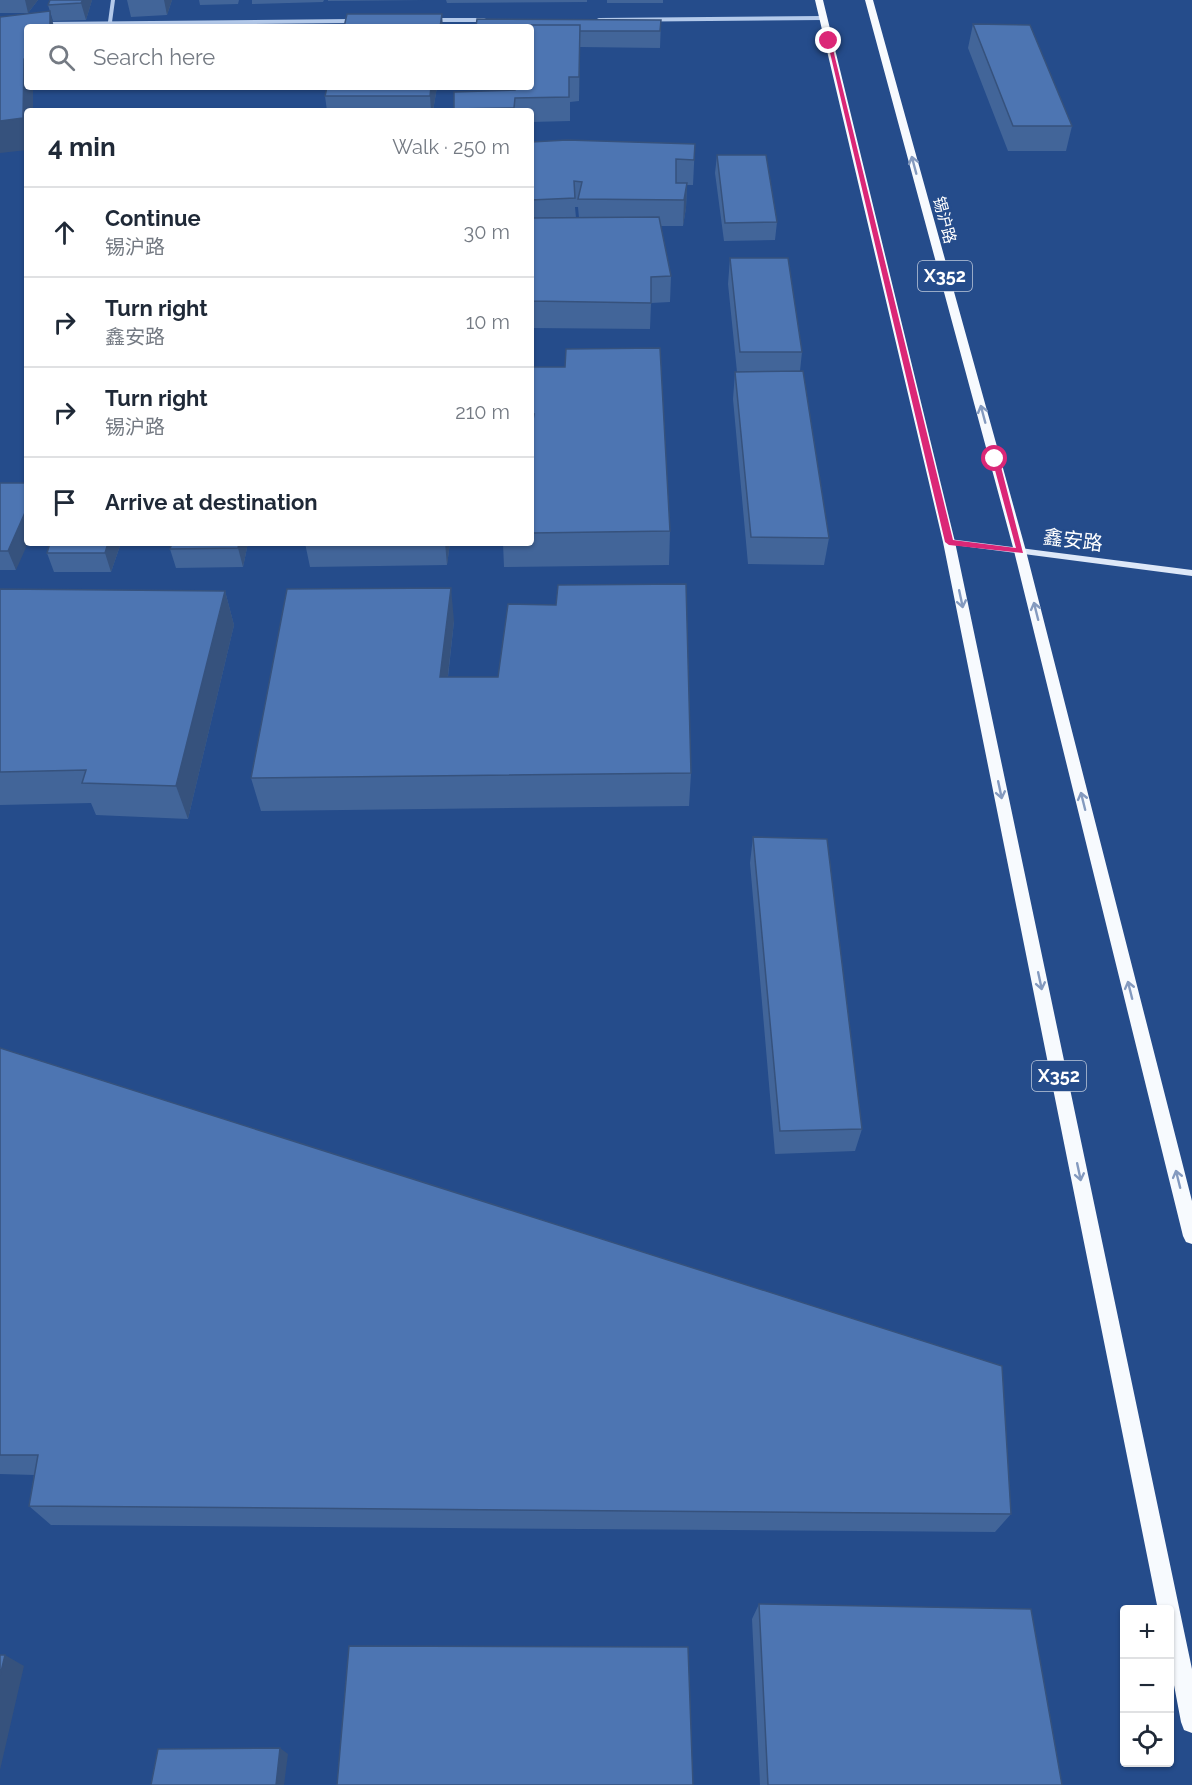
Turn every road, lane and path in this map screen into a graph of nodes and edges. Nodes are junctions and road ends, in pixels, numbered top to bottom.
1 (113, 0) edge
2 (819, 0) edge
3 (869, 0) edge
4 (823, 18) junction
5 (490, 20) edge
6 (597, 20) edge
7 (360, 21) edge
8 (431, 21) edge
9 (110, 22) junction
10 (44, 24) edge
11 (949, 542) junction
12 (1020, 551) junction
13 (1192, 573) edge
14 (1192, 1236) edge
15 (1168, 1605) edge
16 (1174, 1635) edge
17 (1192, 1722) edge

1 - 9 street
2 - 4 main road, X352
12 -> 3 main road, 锡沪路 / X352
4 - 6 street
4 - 11 main road, X352
5 - 8 street
7 - 9 street
9 - 10 street
11 - 12 street, 鑫安路
11 -> 15 main road, X352
12 - 13 street, 鑫安路
14 -> 12 main road, X352
16 - 17 main road, X352

